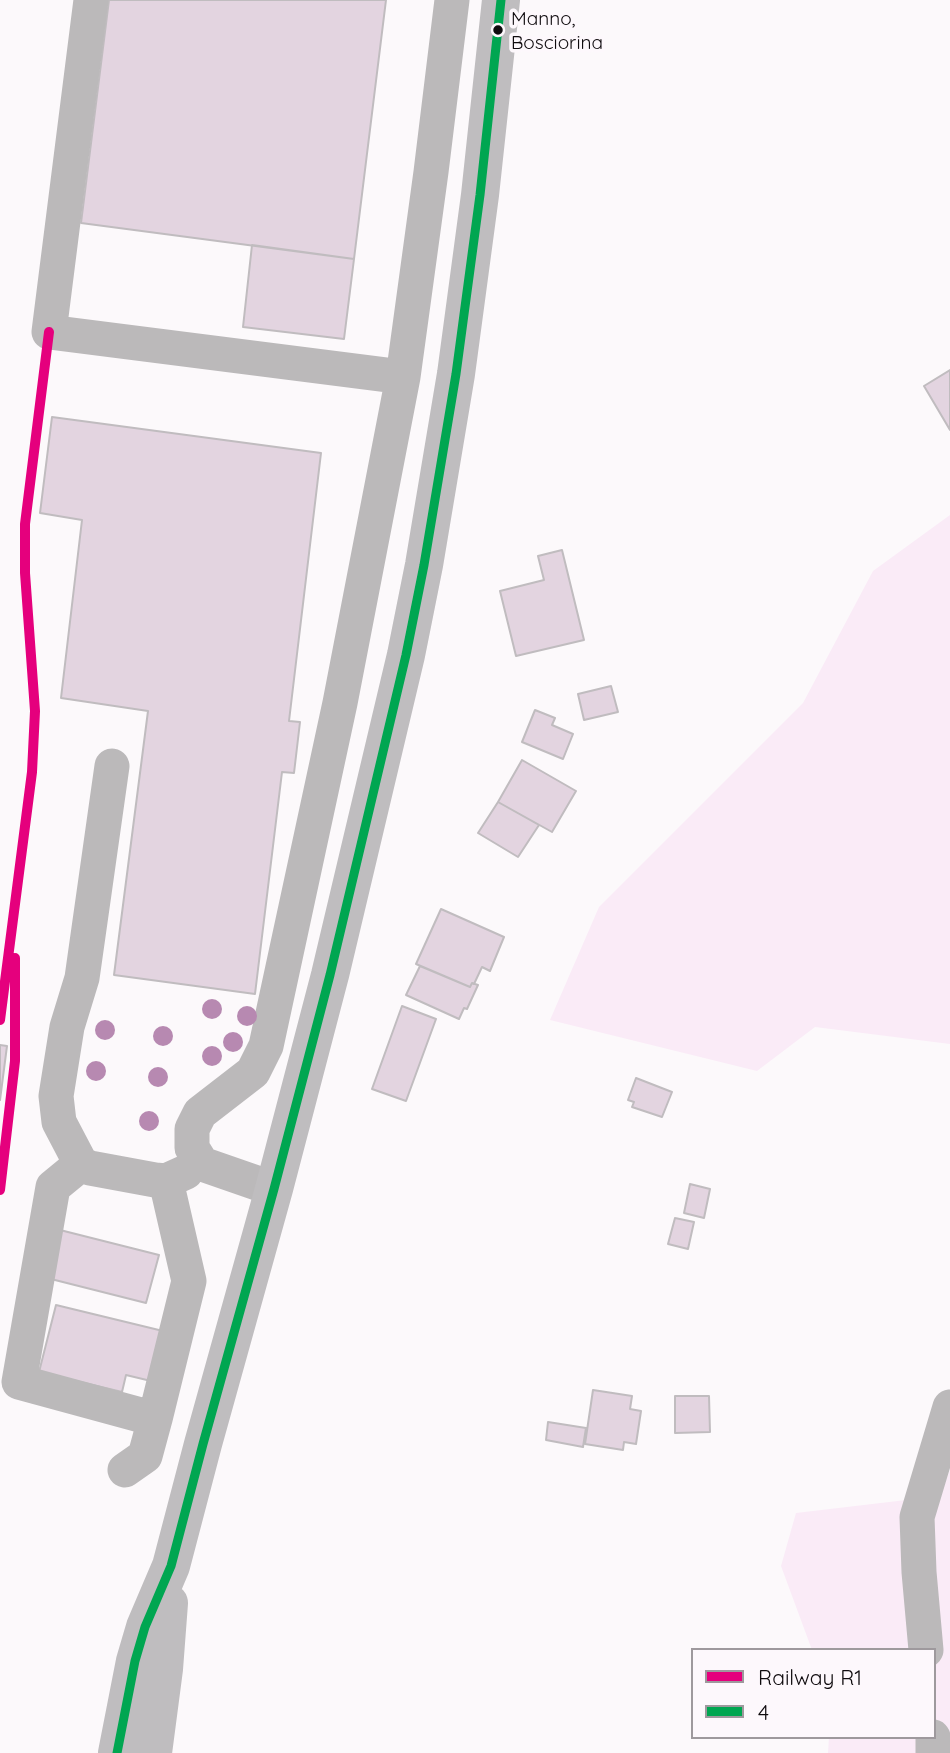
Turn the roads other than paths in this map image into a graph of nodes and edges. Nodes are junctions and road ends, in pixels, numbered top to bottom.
1 (91, 0) edge
2 (452, 0) edge
3 (501, 0) edge
4 (402, 377) junction
5 (112, 766) dead end
6 (81, 1164) junction
7 (202, 1164) junction
8 (166, 1181) junction
9 (274, 1189) junction
10 (950, 1407) edge
11 (155, 1419) junction
12 (125, 1470) dead end
13 (171, 1566) junction
14 (926, 1648) edge
15 (117, 1753) edge
16 (153, 1753) edge

1 - 4 street
2 - 4 street
3 - 9 main road
4 - 7 street
5 - 6 street
6 - 8 street
6 - 11 street
7 - 8 street
7 - 9 street
8 - 11 street
9 - 13 main road
10 - 14 street
11 - 12 street
13 - 15 main road
13 - 16 main road

